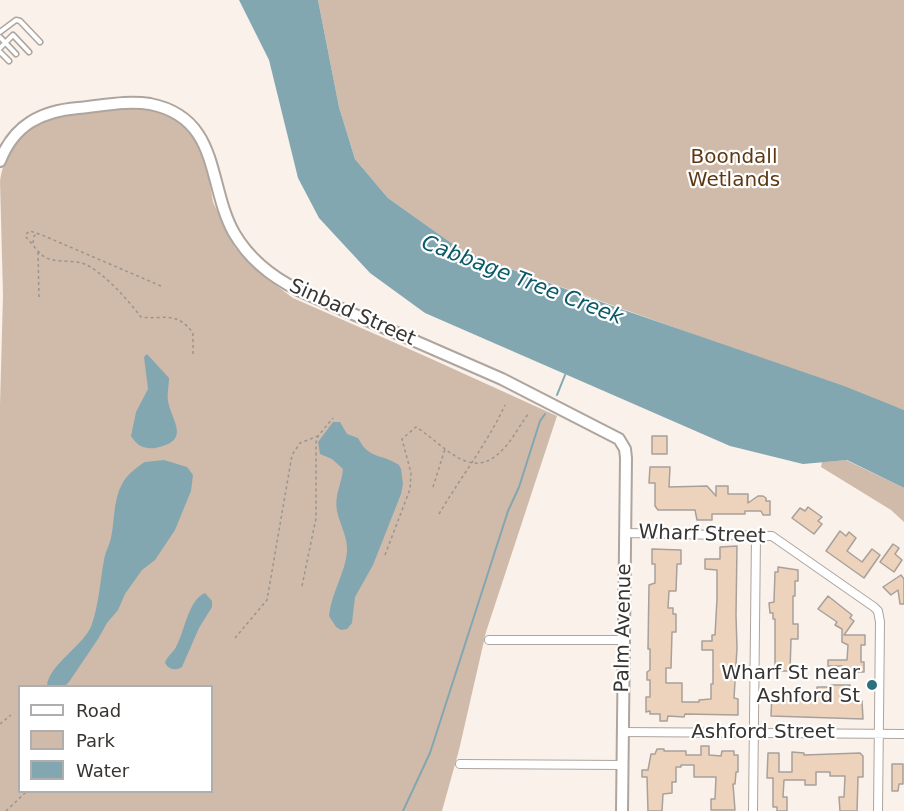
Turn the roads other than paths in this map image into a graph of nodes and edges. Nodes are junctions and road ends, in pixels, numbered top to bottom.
1 (0, 32) edge
2 (0, 37) edge
3 (40, 42) dead end
4 (5, 43) junction
5 (0, 50) edge
6 (29, 52) dead end
7 (16, 54) dead end
8 (9, 61) dead end
9 (0, 161) edge
10 (623, 445) joint
11 (626, 533) junction
12 (756, 535) junction
13 (489, 640) dead end
14 (624, 640) junction
15 (623, 732) junction
16 (754, 733) junction
17 (879, 734) junction
18 (904, 735) edge
19 (460, 764) dead end
20 (622, 765) junction
21 (622, 811) edge
22 (753, 811) edge
23 (878, 811) edge

1 - 3 lane
2 - 4 lane
4 - 5 lane
4 - 6 lane
4 - 7 lane
5 - 8 lane
9 - 10 street, Sinbad Street
10 - 11 street, Palm Avenue
11 - 12 street, Wharf Street
11 - 14 street, Palm Avenue
12 - 16 street
12 - 17 street, Wharf Street
13 - 14 street
14 - 15 street, Palm Avenue
15 - 16 street, Ashford Street
15 - 20 street, Palm Avenue
16 - 17 street, Ashford Street
16 - 22 street
17 - 18 street, Ashford Street
17 - 23 street, Wharf Street
19 - 20 street
20 - 21 street, Palm Avenue

